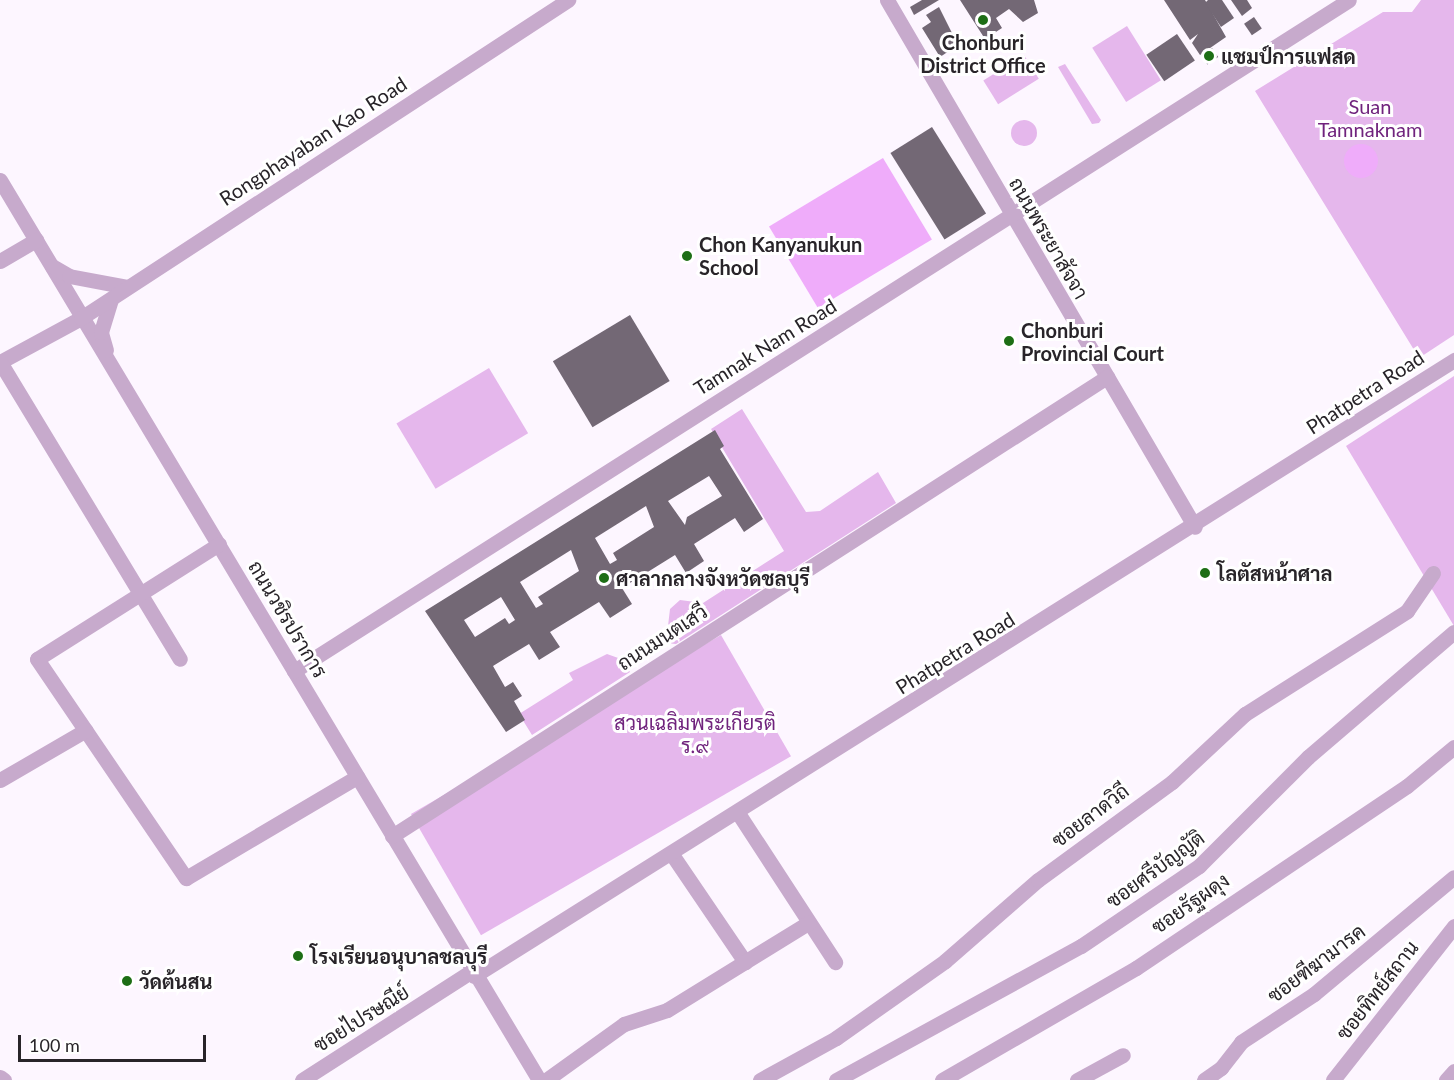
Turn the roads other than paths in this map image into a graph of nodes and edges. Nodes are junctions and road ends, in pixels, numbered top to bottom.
1 (568, 0) edge
2 (887, 0) edge
3 (1349, 0) edge
4 (0, 180) edge
5 (1011, 215) junction
6 (36, 240) junction
7 (0, 261) edge
8 (50, 264) junction
9 (127, 287) junction
10 (111, 298) junction
11 (81, 318) junction
12 (0, 362) edge
13 (1453, 363) edge
14 (111, 365) junction
15 (1107, 377) junction
16 (1195, 527) junction
17 (219, 544) junction
18 (1433, 573) dead end
19 (142, 591) junction
20 (1454, 632) edge
21 (180, 659) dead end
22 (294, 671) junction
23 (86, 730) junction
24 (1454, 747) edge
25 (357, 777) junction
26 (0, 780) edge
27 (738, 813) junction
28 (392, 836) junction
29 (671, 853) junction
30 (1454, 877) edge
31 (808, 923) junction
32 (1454, 926) edge
33 (745, 962) junction
34 (835, 962) dead end
35 (473, 973) junction
36 (1123, 1055) dead end
37 (1454, 1071) edge
38 (302, 1080) edge
39 (539, 1080) edge
40 (546, 1080) edge
41 (760, 1080) edge
42 (836, 1080) edge
43 (942, 1080) edge
44 (1077, 1080) edge
45 (1204, 1080) edge
46 (1333, 1080) edge
47 (1446, 1080) edge

1 - 9 street, Rongphayaban Kao Road
2 - 5 street, ถนนพระยาสัจจา
3 - 5 street, Tamnak Nam Road
4 - 6 street, ถนนวชิรปราการ
5 - 15 street, ถนนพระยาสัจจา
5 - 22 street, Tamnak Nam Road
6 - 7 street
6 - 8 street, ถนนวชิรปราการ
8 - 9 street
8 - 11 street, ถนนวชิรปราการ
9 - 10 street, Rongphayaban Kao Road
10 - 11 street, Rongphayaban Kao Road
10 - 14 street
11 - 12 street, Rongphayaban Kao Road
11 - 14 street, ถนนวชิรปราการ
12 - 19 street
13 - 16 street, Phatpetra Road
14 - 17 street, ถนนวชิรปราการ
15 - 16 street, ถนนพระยาสัจจา
15 - 28 street, ถนนมนตเสวี
16 - 27 street, Phatpetra Road
17 - 19 street
17 - 22 street, ถนนวชิรปราการ
18 - 41 street, ซอยลาดวิถี
19 - 21 street
19 - 23 street
20 - 42 street, ซอยศรีบัญญัติ
22 - 25 street, ถนนวชิรปราการ
23 - 25 street
23 - 26 street
24 - 43 street, ซอยรัฐผดุง
25 - 28 street, ถนนวชิรปราการ
27 - 29 street, Phatpetra Road
27 - 31 street
28 - 35 street, ถนนวชิรปราการ
29 - 33 street
29 - 35 street, Phatpetra Road
30 - 45 street, ซอยฑีฆามารค
31 - 33 street
31 - 34 street
32 - 46 street, ซอยทิทย์สถาน
33 - 40 street
35 - 38 street, ซอยไปรษณีย์
35 - 39 street, ถนนวชิรปราการ
36 - 44 street
37 - 47 street

